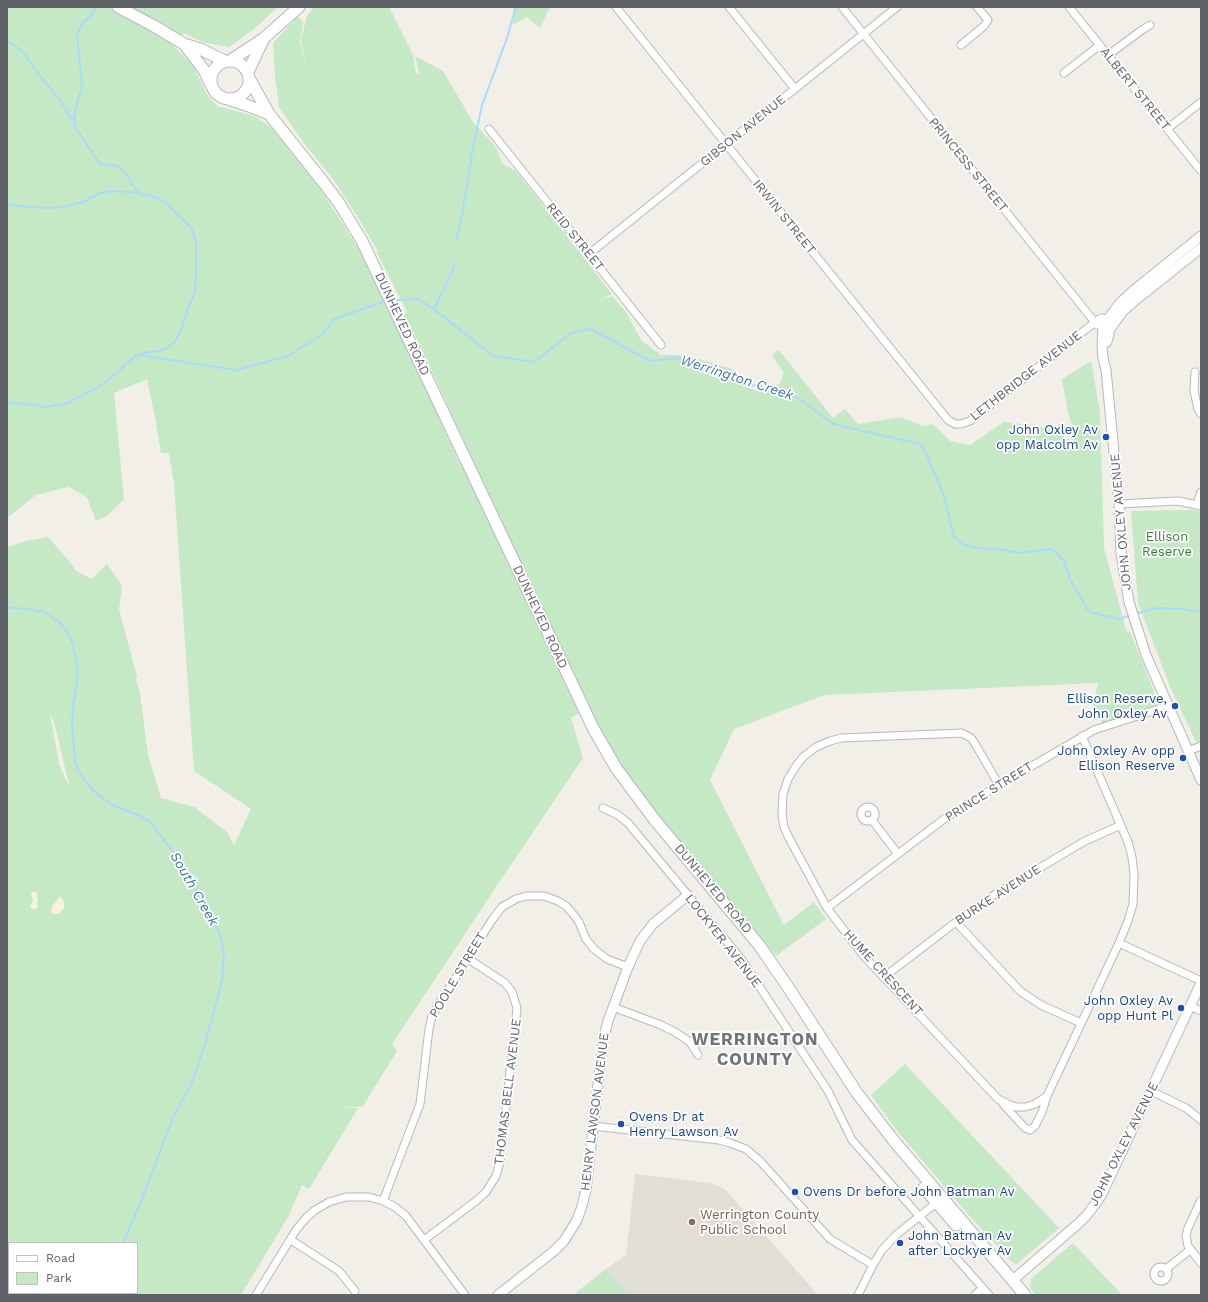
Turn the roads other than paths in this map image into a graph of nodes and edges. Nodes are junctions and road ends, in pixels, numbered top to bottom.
1 (118, 7) edge
2 (299, 7) edge
3 (616, 7) edge
4 (729, 7) edge
5 (842, 7) edge
6 (897, 7) edge
7 (977, 7) edge
8 (1069, 7) edge
9 (1150, 25) dead end
10 (864, 34) junction
11 (263, 39) junction
12 (184, 44) junction
13 (961, 45) dead end
14 (1100, 45) junction
15 (1108, 55) junction
16 (228, 60) junction
17 (1064, 73) dead end
18 (248, 75) junction
19 (212, 87) junction
20 (795, 89) junction
21 (227, 99) junction
22 (1200, 103) dead end
23 (269, 114) junction
24 (489, 129) dead end
25 (1167, 129) junction
26 (726, 144) junction
27 (1201, 171) edge
28 (1200, 243) edge
29 (589, 254) junction
30 (1095, 322) junction
31 (1109, 324) junction
32 (661, 345) dead end
33 (1195, 372) dead end
34 (1201, 414) edge
35 (955, 424) joint
36 (1201, 492) edge
37 (1119, 504) junction
38 (1199, 505) edge
39 (1168, 706) junction
40 (1082, 736) junction
41 (1201, 746) edge
42 (1188, 751) junction
43 (1201, 780) edge
44 (999, 785) junction
45 (603, 808) dead end
46 (872, 820) dead end
47 (1121, 825) junction
48 (898, 854) junction
49 (688, 895) junction
50 (827, 908) junction
51 (956, 922) junction
52 (1118, 943) junction
53 (467, 958) junction
54 (628, 967) junction
55 (884, 977) junction
56 (1201, 982) edge
57 (613, 1006) junction
58 (1190, 1006) junction
59 (1201, 1011) edge
60 (1081, 1023) junction
61 (698, 1054) dead end
62 (1151, 1091) junction
63 (858, 1093) junction
64 (1047, 1096) junction
65 (998, 1098) junction
66 (1201, 1120) edge
67 (594, 1126) junction
68 (930, 1184) junction
69 (1201, 1200) edge
70 (383, 1202) junction
71 (936, 1202) junction
72 (951, 1209) junction
73 (920, 1216) junction
74 (291, 1240) junction
75 (424, 1240) junction
76 (1190, 1250) junction
77 (1201, 1263) edge
78 (873, 1265) junction
79 (1166, 1269) dead end
80 (1001, 1277) junction
81 (1013, 1280) junction
82 (983, 1288) junction
83 (355, 1292) dead end
84 (1019, 1294) edge
85 (256, 1295) edge
86 (465, 1295) edge
87 (498, 1295) edge
88 (858, 1295) edge
89 (975, 1295) edge
90 (989, 1295) edge

1 - 12 main road
2 - 11 main road
3 - 26 street, IRWIN STREET
4 - 20 street
5 - 10 street, PRINCESS STREET
6 - 10 street, GIBSON AVENUE
7 - 13 street
8 - 14 street, ALBERT STREET
9 - 15 street
10 - 20 street, GIBSON AVENUE
10 - 30 street, PRINCESS STREET
11 - 16 main road
11 - 18 main road
12 - 16 main road
12 - 19 main road
14 - 15 street, ALBERT STREET
14 - 17 street
15 - 25 street, ALBERT STREET
16 - 18 main road
16 - 19 main road
18 - 21 main road
18 - 23 main road, DUNHEVED ROAD
19 - 21 main road
20 - 26 street, GIBSON AVENUE
21 - 23 main road, DUNHEVED ROAD
22 - 25 street
23 - 63 main road, DUNHEVED ROAD
24 - 29 street, REID STREET
25 - 27 street, ALBERT STREET
26 - 29 street, GIBSON AVENUE
26 - 35 street, IRWIN STREET
28 - 31 street
29 - 32 street, REID STREET
30 - 31 street, PRINCESS STREET
30 - 35 street, LETHBRIDGE AVENUE
31 - 37 street, JOHN OXLEY AVENUE
33 - 34 street
36 - 38 street
37 - 38 street
37 - 39 street, JOHN OXLEY AVENUE
39 - 40 street, PRINCE STREET
39 - 42 street, JOHN OXLEY AVENUE
40 - 44 street, PRINCE STREET
40 - 47 street, HUME CRESCENT
41 - 42 street
42 - 43 street, JOHN OXLEY AVENUE
44 - 48 street, PRINCE STREET
44 - 50 street, HUME CRESCENT
45 - 49 street, LOCKYER AVENUE
46 - 48 street
47 - 51 street, BURKE AVENUE
47 - 52 street, HUME CRESCENT
48 - 50 street, PRINCE STREET
49 - 54 street, HENRY LAWSON AVENUE
49 - 73 street, LOCKYER AVENUE
50 - 55 street, HUME CRESCENT
51 - 55 street, BURKE AVENUE
51 - 60 street
52 - 56 street
52 - 60 street, HUME CRESCENT
53 - 54 street, POOLE STREET
53 - 70 street, POOLE STREET
53 - 75 street, THOMAS BELL AVENUE
54 - 57 street, HENRY LAWSON AVENUE
55 - 65 street, HUME CRESCENT
56 - 58 street, JOHN OXLEY AVENUE
57 - 61 street
57 - 67 street, HENRY LAWSON AVENUE
58 - 59 street
58 - 62 street, JOHN OXLEY AVENUE
60 - 64 street, HUME CRESCENT
62 - 66 street
62 - 81 street, JOHN OXLEY AVENUE
63 - 68 main road, DUNHEVED ROAD
63 - 71 main road, DUNHEVED ROAD
64 - 65 street, HUME CRESCENT
64 - 65 street, HUME CRESCENT
67 - 78 street
67 - 87 street, HENRY LAWSON AVENUE
68 - 71 main road
68 - 72 main road, DUNHEVED ROAD
69 - 76 street
70 - 74 street
70 - 75 street
71 - 72 main road
71 - 73 street
71 - 80 main road, DUNHEVED ROAD
72 - 81 main road, DUNHEVED ROAD
73 - 78 street
73 - 82 street, LOCKYER AVENUE
74 - 83 street
74 - 85 street
75 - 86 street
76 - 77 street
76 - 79 street
78 - 88 street
80 - 81 main road
80 - 84 main road, DUNHEVED ROAD
81 - 84 main road
82 - 89 street
82 - 90 street, LOCKYER AVENUE

